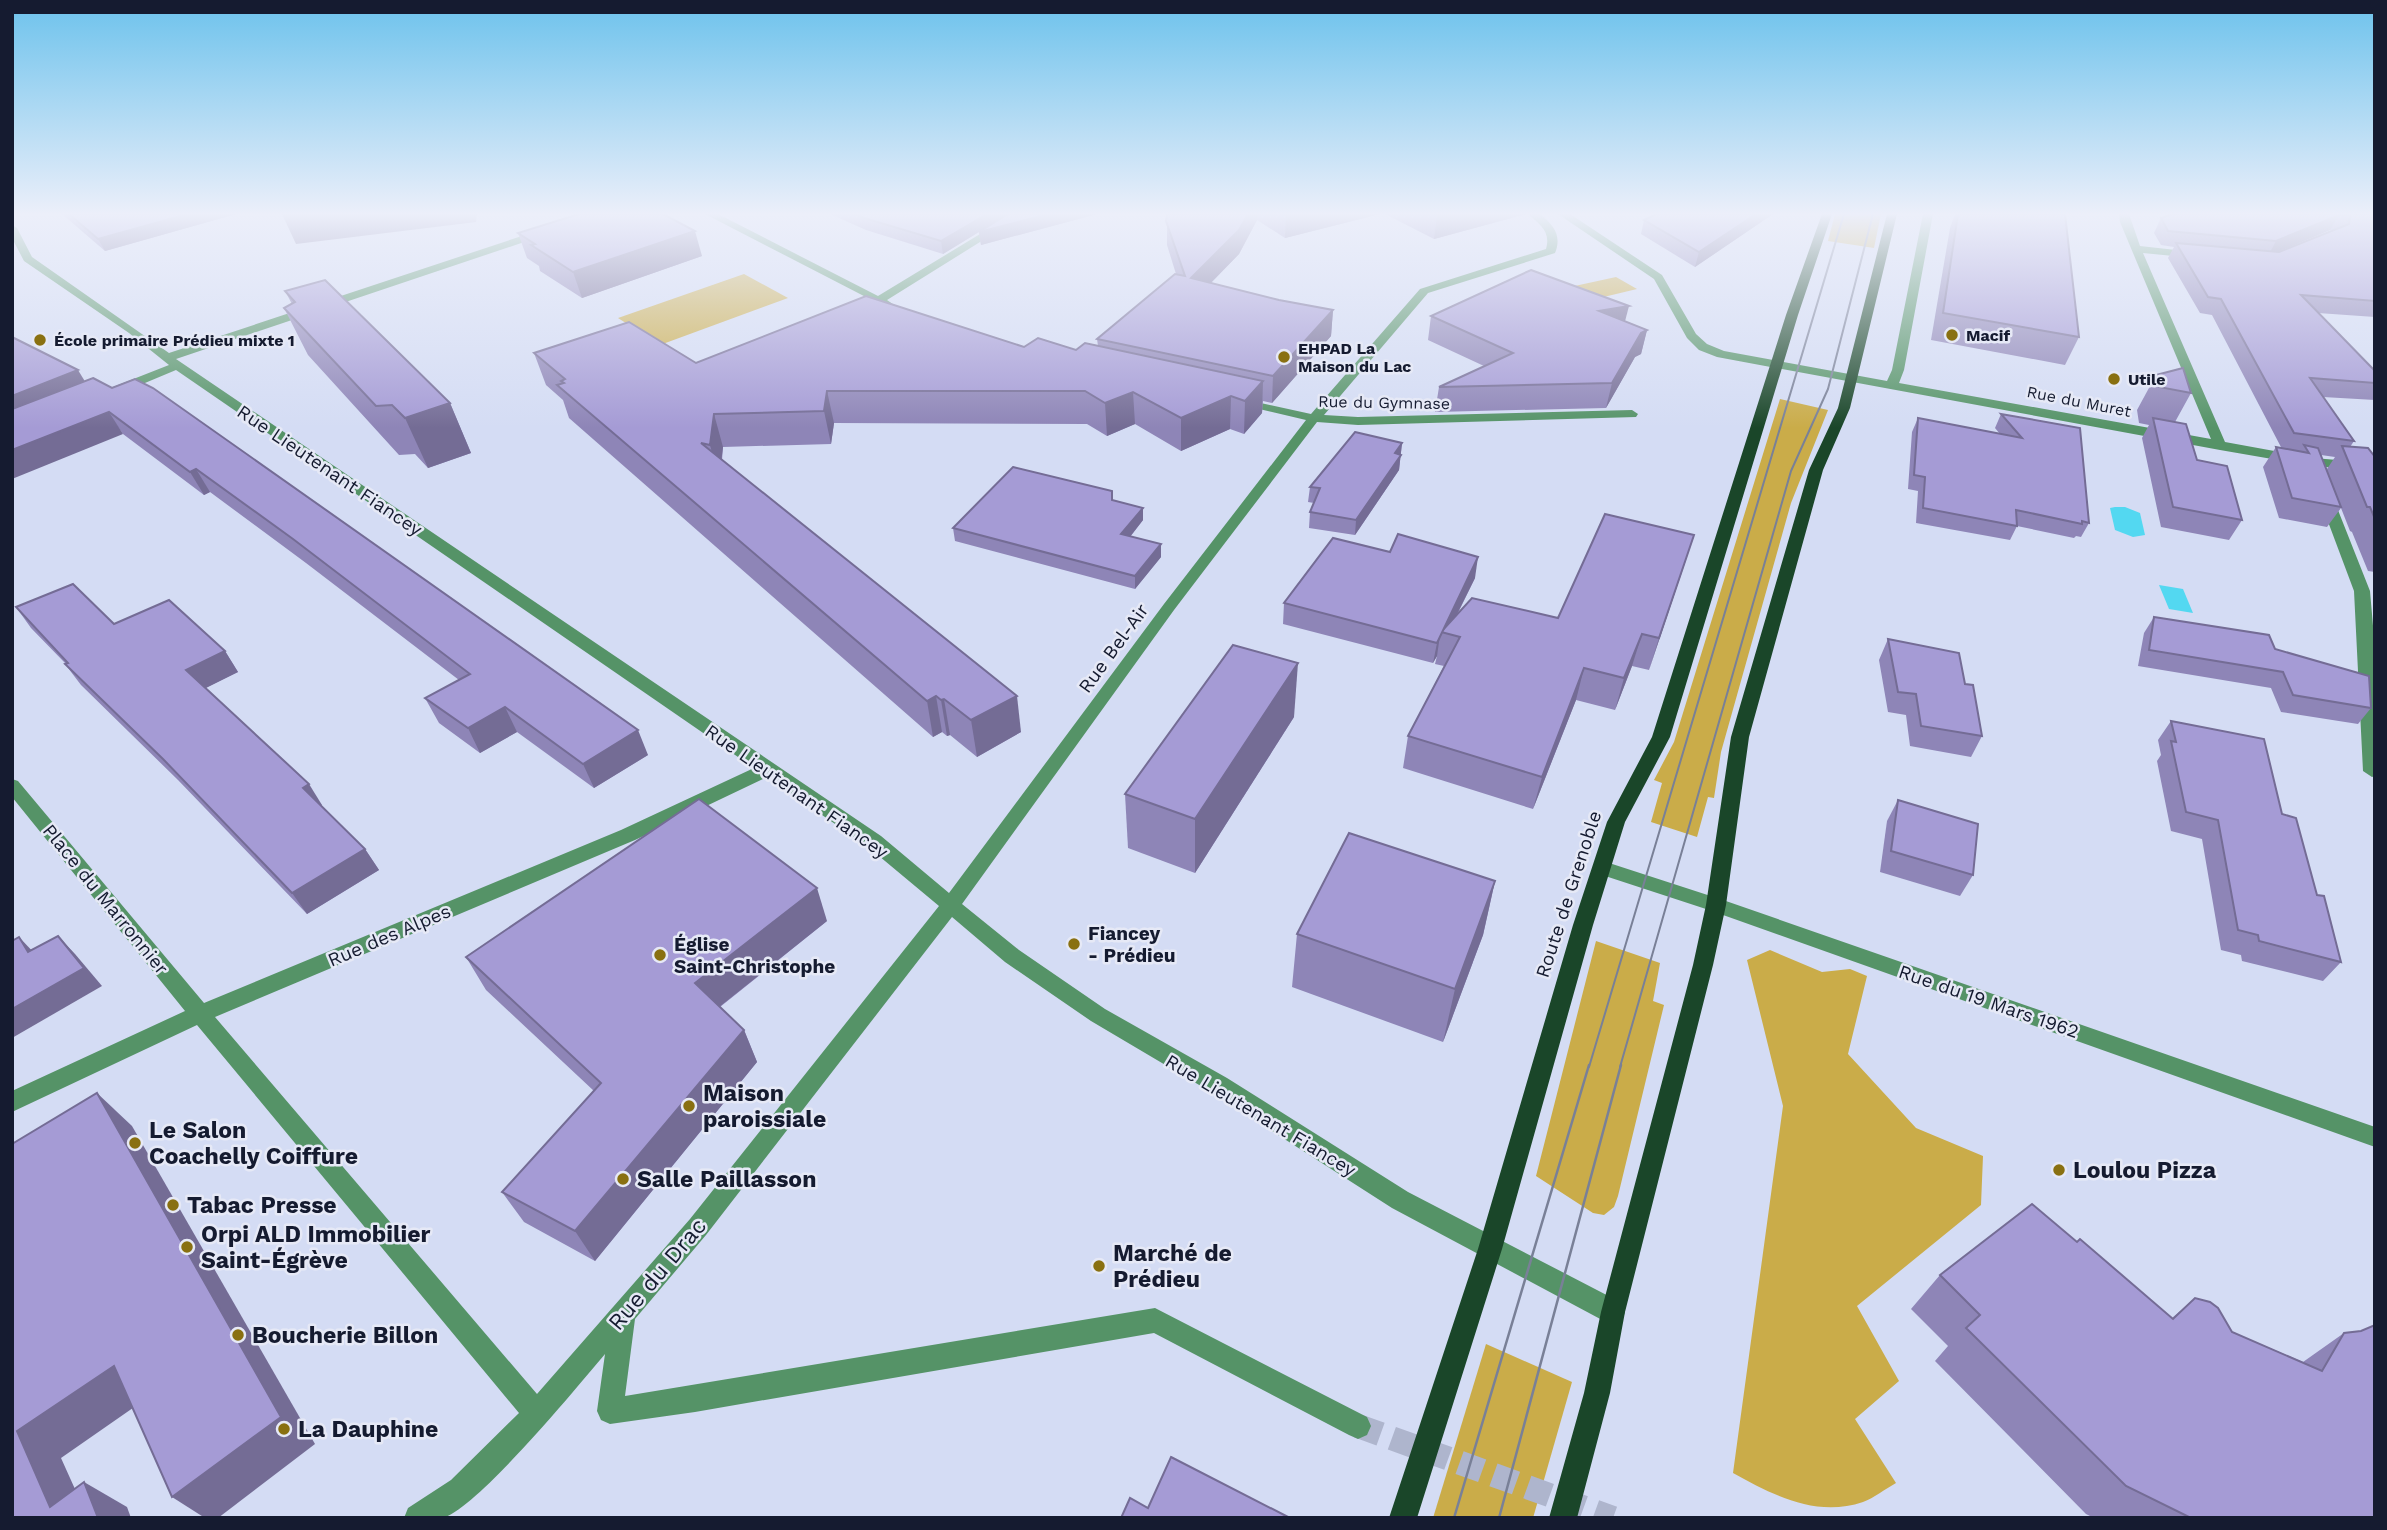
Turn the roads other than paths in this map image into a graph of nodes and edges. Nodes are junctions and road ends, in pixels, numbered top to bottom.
1 (66, 285) edge
2 (391, 285) edge
3 (849, 285) edge
4 (903, 285) edge
5 (1442, 285) edge
6 (1663, 285) edge
7 (1803, 285) edge
8 (1875, 285) edge
9 (1914, 285) edge
10 (2153, 285) edge
11 (878, 301) junction
12 (898, 311) edge
13 (174, 361) junction
14 (1777, 365) junction
15 (1852, 379) junction
16 (1891, 386) junction
17 (101, 397) edge
18 (1225, 398) edge
19 (1632, 414) dead end
20 (1314, 418) junction
21 (2220, 446) junction
22 (2313, 461) junction
23 (2375, 467) edge
24 (2368, 592) edge
25 (2372, 664) edge
26 (766, 769) junction
27 (2372, 771) dead end
28 (12, 785) edge
29 (1602, 868) junction
30 (949, 905) junction
31 (1716, 905) junction
32 (200, 1014) junction
33 (12, 1102) edge
34 (2375, 1138) edge
35 (1490, 1249) junction
36 (1613, 1312) junction
37 (623, 1315) junction
38 (537, 1414) junction
39 (1358, 1426) tunnel mouth
40 (418, 1518) edge
41 (1403, 1518) edge
42 (1563, 1518) edge

1 - 13 street, Rue Lieutenant Fiancey
2 - 13 street
3 - 11 street
4 - 11 street
5 - 20 street, Rue Bel-Air
6 - 14 street, Rue du Muret
7 - 14 main road, Route de Grenoble
8 - 15 main road
9 - 16 street
10 - 21 street
11 - 12 street
13 - 17 street
13 - 26 street, Rue Lieutenant Fiancey
14 - 15 street, Rue du Muret
14 - 29 main road, Route de Grenoble
15 - 16 street, Rue du Muret
15 - 31 main road
16 - 21 street, Rue du Muret
18 - 20 street, Rue du Gymnase
19 - 20 street, Rue du Gymnase
20 - 30 street, Rue Bel-Air
21 - 22 street, Rue du Muret
22 - 23 street, Rue du Muret
22 - 24 street
24 - 25 street
25 - 27 street
26 - 30 street, Rue Lieutenant Fiancey
26 - 32 street, Rue des Alpes
28 - 32 street, Place du Marronnier
29 - 31 street, Rue du 19 Mars 1962
29 - 35 main road, Route de Grenoble
30 - 35 street, Rue Lieutenant Fiancey
30 - 37 street, Rue du Drac
31 - 34 street, Rue du 19 Mars 1962
31 - 36 main road
32 - 33 street, Rue des Alpes
32 - 38 street, Place du Marronnier
35 - 36 street, Rue Lieutenant Fiancey
35 - 41 main road, Route de Grenoble
36 - 42 main road
37 - 38 street, Rue du Drac
37 - 39 street
38 - 40 street, Rue du Drac

